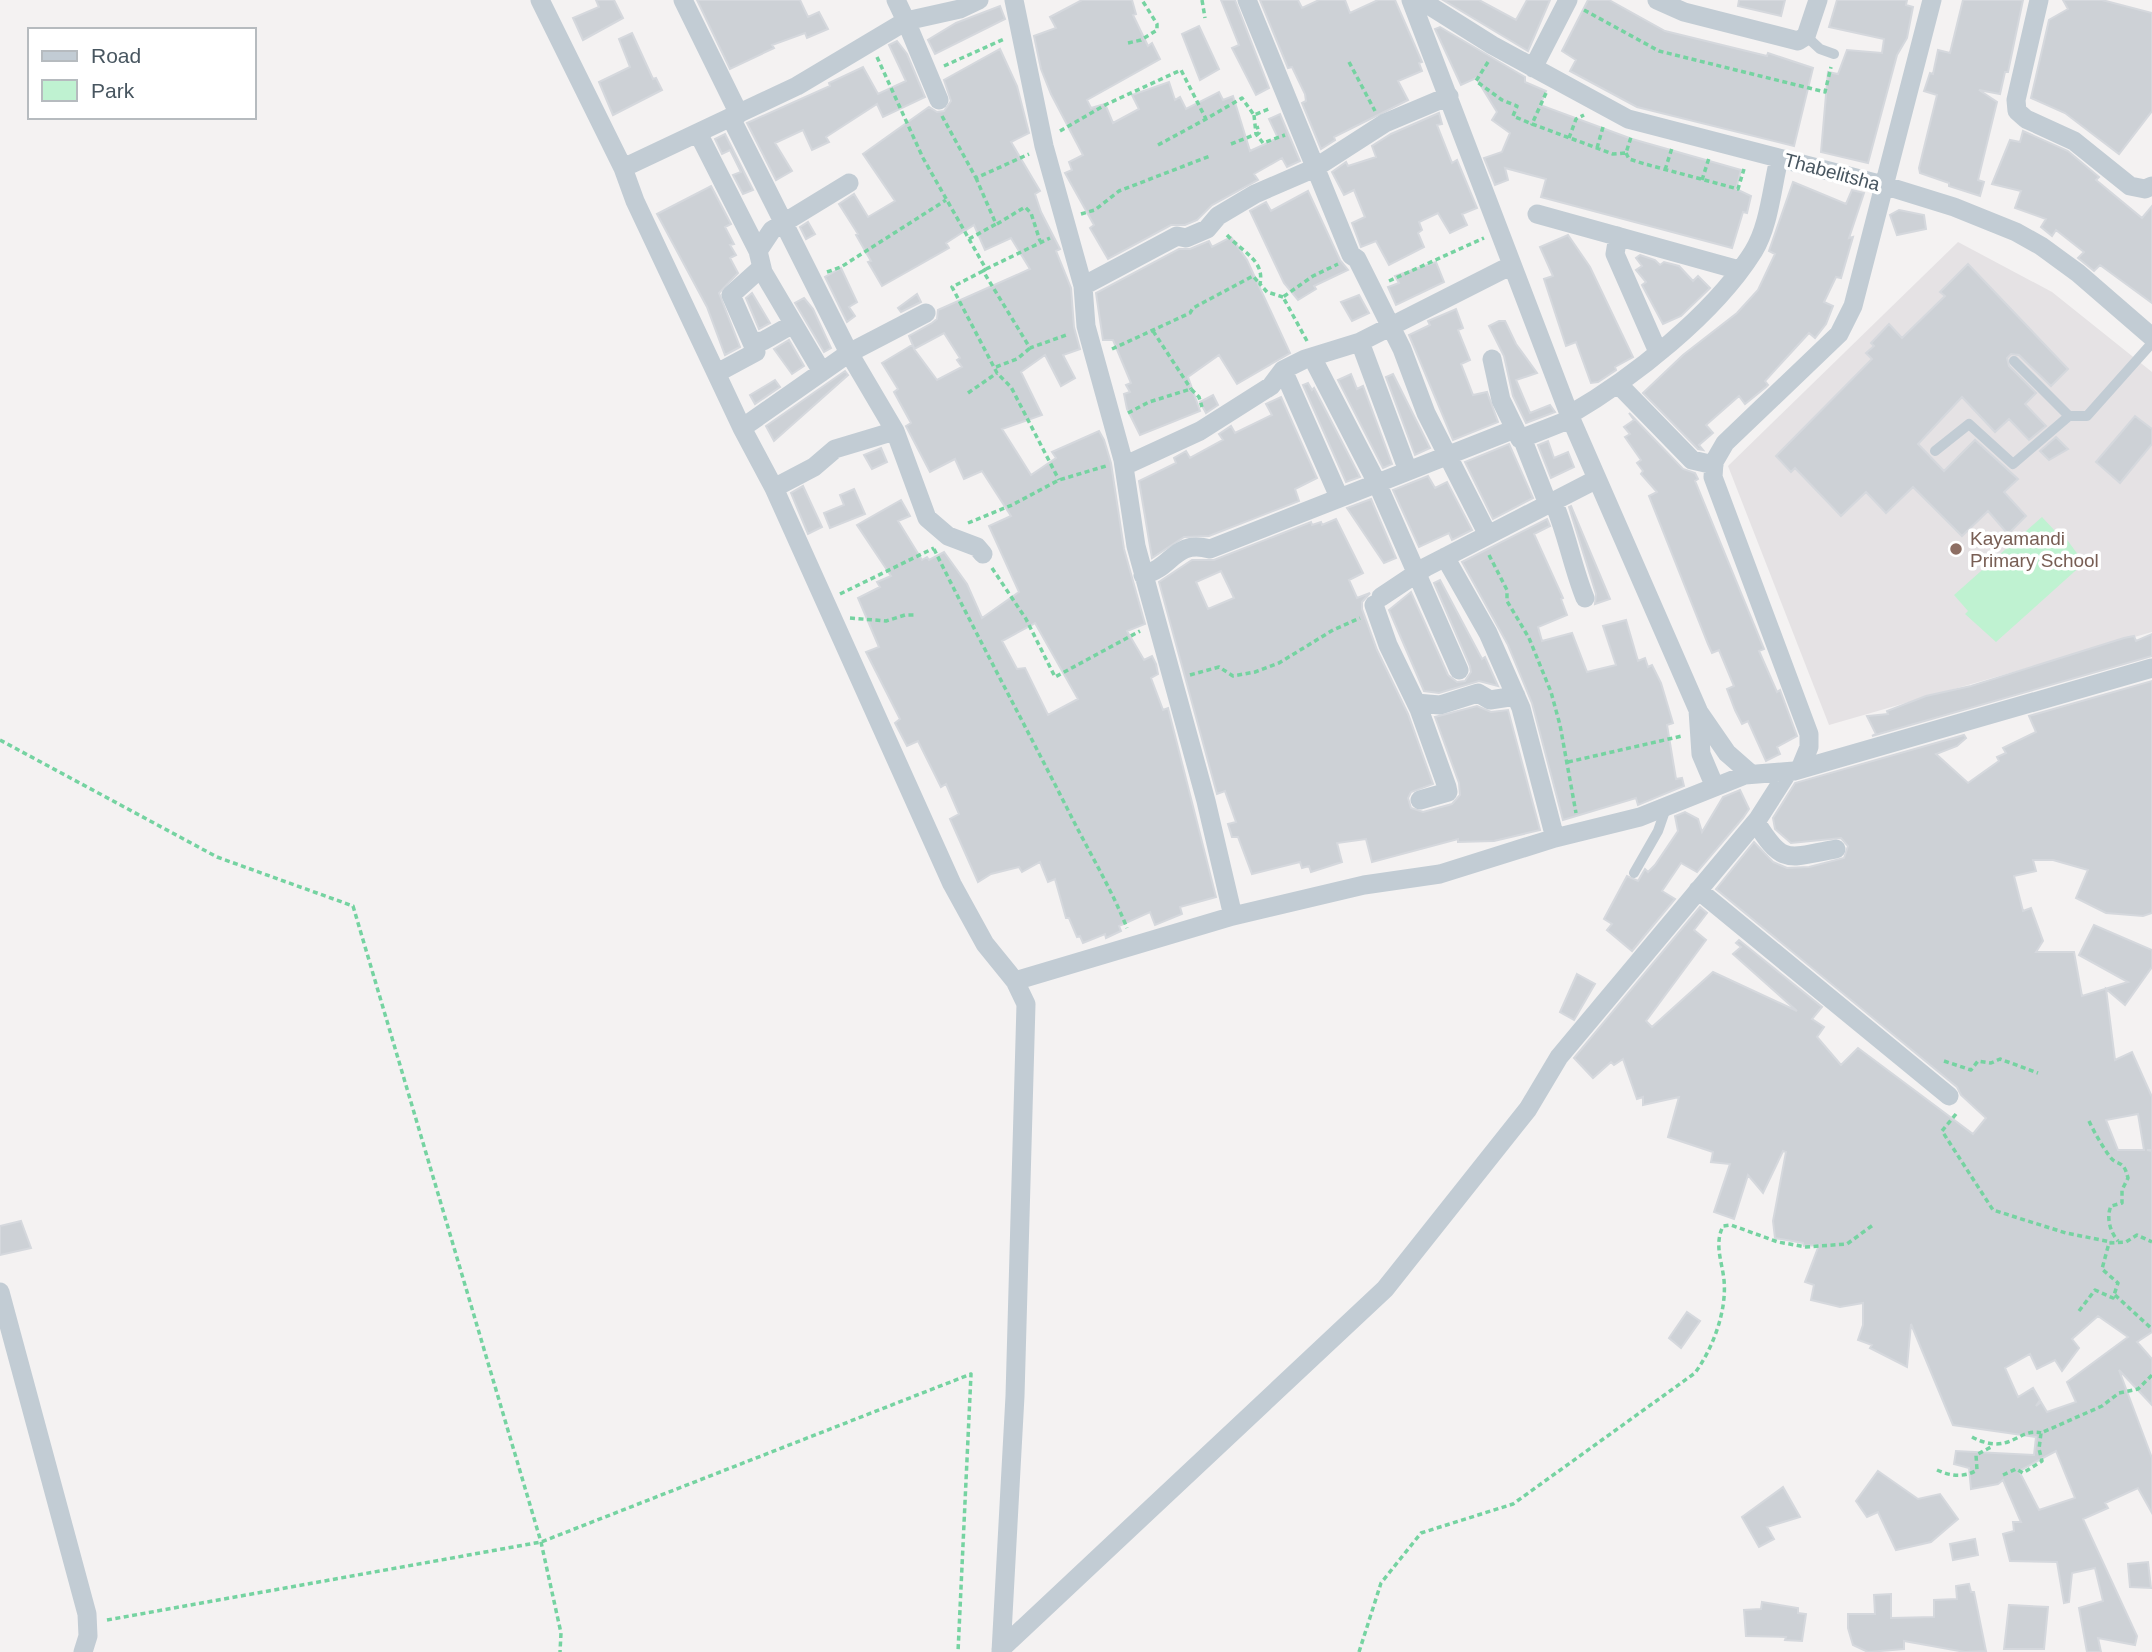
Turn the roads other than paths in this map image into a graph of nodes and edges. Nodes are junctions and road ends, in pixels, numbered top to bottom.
1 (540, 0) edge
2 (684, 0) edge
3 (896, 0) edge
4 (979, 0) edge
5 (1014, 0) edge
6 (1247, 0) edge
7 (1568, 0) edge
8 (1657, 0) edge
9 (1818, 0) edge
10 (1932, 0) edge
11 (2039, 0) edge
12 (1412, 2) edge
13 (906, 22) junction
14 (1806, 36) junction
15 (1835, 54) road end
16 (1533, 68) junction
17 (1449, 96) junction
18 (939, 100) road end
19 (735, 116) junction
20 (698, 134) junction
21 (1779, 159) junction
22 (623, 168) junction
23 (1315, 168) junction
24 (849, 183) dead end
25 (1883, 185) junction
26 (2152, 186) edge
27 (1537, 214) dead end
28 (783, 223) junction
29 (1618, 236) junction
30 (760, 259) junction
31 (1512, 265) junction
32 (1740, 270) junction
33 (1083, 286) junction
34 (926, 313) dead end
35 (793, 324) junction
36 (1389, 328) junction
37 (2152, 337) edge
38 (753, 342) junction
39 (1360, 342) junction
40 (2152, 343) edge
41 (1658, 352) junction
42 (849, 353) junction
43 (1314, 356) junction
44 (1492, 359) dead end
45 (2014, 361) dead end
46 (1283, 370) junction
47 (822, 372) junction
48 (717, 373) junction
49 (1619, 385) junction
50 (2069, 416) junction
51 (1570, 417) junction
52 (742, 428) junction
53 (895, 431) junction
54 (1519, 434) junction
55 (1936, 451) dead end
56 (1447, 457) junction
57 (1714, 465) junction
58 (1124, 466) junction
59 (1408, 471) junction
60 (1597, 479) junction
61 (1377, 482) junction
62 (774, 488) junction
63 (1339, 497) junction
64 (1550, 503) junction
65 (1485, 537) junction
66 (983, 554) road end
67 (1445, 557) junction
68 (1419, 573) junction
69 (1143, 575) junction
70 (1585, 598) dead end
71 (2152, 667) edge
72 (1459, 670) dead end
73 (1516, 696) junction
74 (1416, 703) junction
75 (1698, 710) junction
76 (1794, 770) junction
77 (1751, 774) junction
78 (1715, 787) junction
79 (1420, 800) dead end
80 (1666, 807) junction
81 (1756, 822) junction
82 (1555, 838) junction
83 (1836, 849) dead end
84 (1634, 873) dead end
85 (1698, 890) junction
86 (1233, 916) junction
87 (1015, 981) junction
88 (1952, 1103) road end
89 (0, 1292) edge
90 (4, 1326) edge
91 (1001, 1651) edge
92 (83, 1652) edge

1 - 22 street
2 - 19 street
3 - 13 street
4 - 13 street
5 - 33 street
6 - 23 street
7 - 16 street
8 - 14 street
9 - 14 street
10 - 25 street
11 - 26 street
12 - 16 street, Thabelitsha
12 - 17 street
13 - 18 street
13 - 19 street
14 - 15 lane
16 - 21 street, Thabelitsha
17 - 23 street
17 - 31 street
19 - 20 street
19 - 28 street
20 - 22 street
20 - 30 street
21 - 25 street, Thabelitsha
21 - 32 street
22 - 48 street
23 - 33 street
23 - 36 street
24 - 28 street
25 - 37 street, Thabelitsha
25 - 57 street
27 - 29 street
28 - 30 street
28 - 42 street
29 - 32 street
29 - 41 street
30 - 35 street
30 - 38 street
31 - 36 street
31 - 51 street
32 - 41 street
33 - 58 street
34 - 42 street
35 - 38 street
35 - 47 street
36 - 39 street
36 - 56 street
38 - 48 street
39 - 43 street
39 - 59 street
40 - 50 lane
41 - 49 street
42 - 47 street
42 - 53 street
43 - 46 street
43 - 61 street
44 - 54 street
45 - 50 lane
46 - 58 street
46 - 63 street
47 - 52 street
48 - 52 street
49 - 51 street
49 - 57 street
50 - 55 lane
51 - 54 street
51 - 60 street
52 - 62 street
53 - 62 street
53 - 66 street
54 - 56 street
54 - 64 street
56 - 59 street
56 - 65 street
57 - 76 street
58 - 69 street
59 - 61 street
60 - 64 street
60 - 75 street
61 - 63 street
61 - 68 street
62 - 87 street
63 - 69 street
64 - 65 street
64 - 70 street
65 - 67 street
67 - 68 street
67 - 73 street
68 - 72 street
68 - 74 street
69 - 86 street
71 - 76 street
73 - 74 street
73 - 82 street
74 - 79 street
75 - 77 street
75 - 78 street
76 - 77 street
76 - 81 street
77 - 78 street
78 - 80 street
80 - 82 street
80 - 84 lane
81 - 83 street
81 - 85 street
82 - 86 street
85 - 88 street
85 - 91 street
86 - 87 street
87 - 91 street
89 - 90 street
90 - 92 street

